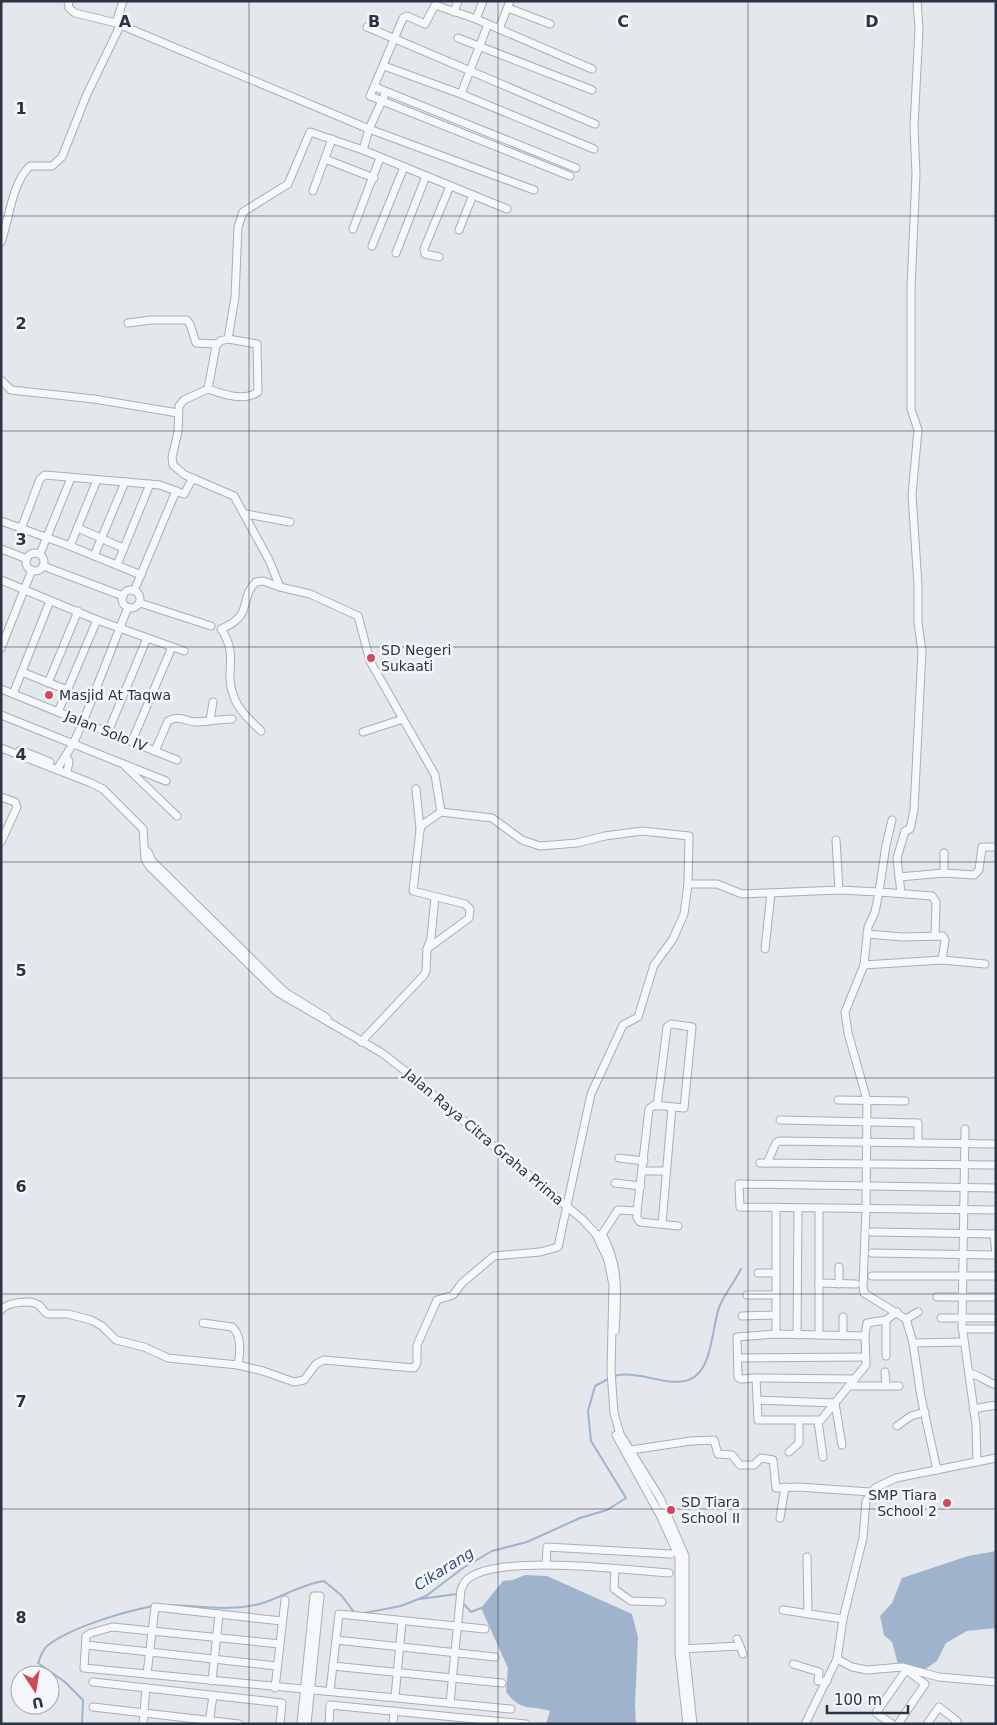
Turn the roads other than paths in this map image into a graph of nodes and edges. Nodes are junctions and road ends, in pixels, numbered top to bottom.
1 (68, 1) edge
2 (123, 1) edge
3 (458, 1) edge
4 (484, 1) edge
5 (917, 1) edge
6 (434, 3) edge
7 (509, 4) edge
8 (454, 12) junction
9 (476, 19) junction
10 (488, 24) junction
11 (550, 24) dead end
12 (118, 25) junction
13 (367, 27) dead end
14 (499, 29) junction
15 (395, 38) junction
16 (458, 38) dead end
17 (481, 46) junction
18 (384, 66) junction
19 (592, 69) dead end
20 (470, 73) junction
21 (375, 87) junction
22 (592, 90) dead end
23 (386, 92) junction
24 (461, 94) junction
25 (381, 102) junction
26 (595, 124) dead end
27 (369, 129) junction
28 (332, 139) junction
29 (594, 149) dead end
30 (363, 150) junction
31 (380, 158) junction
32 (325, 159) junction
33 (404, 168) junction
34 (576, 168) dead end
35 (426, 176) junction
36 (570, 176) dead end
37 (374, 178) junction
38 (450, 186) junction
39 (534, 190) dead end
40 (313, 191) dead end
41 (473, 195) junction
42 (507, 209) dead end
43 (353, 229) dead end
44 (459, 230) dead end
45 (1, 242) edge
46 (372, 246) dead end
47 (396, 253) dead end
48 (439, 257) dead end
49 (128, 323) dead end
50 (228, 339) junction
51 (217, 344) junction
52 (1, 380) edge
53 (208, 389) junction
54 (178, 413) junction
55 (71, 478) junction
56 (193, 478) junction
57 (97, 480) junction
58 (125, 482) junction
59 (150, 484) junction
60 (176, 491) junction
61 (246, 514) junction
62 (1, 521) edge
63 (290, 522) dead end
64 (78, 528) junction
65 (21, 529) junction
66 (46, 537) junction
67 (101, 538) junction
68 (70, 546) junction
69 (123, 548) junction
70 (1, 549) edge
71 (40, 554) junction
72 (94, 556) junction
73 (27, 559) junction
74 (117, 565) junction
75 (43, 566) junction
76 (32, 570) junction
77 (141, 575) junction
78 (1, 580) edge
79 (280, 587) junction
80 (26, 589) junction
81 (134, 591) junction
82 (123, 596) junction
83 (50, 601) junction
84 (140, 603) junction
85 (128, 607) junction
86 (78, 611) junction
87 (97, 620) junction
88 (211, 626) dead end
89 (121, 628) junction
90 (147, 638) junction
91 (172, 646) junction
92 (1, 648) edge
93 (184, 651) dead end
94 (22, 672) junction
95 (48, 683) junction
96 (1, 689) edge
97 (67, 690) junction
98 (13, 694) junction
99 (213, 702) dead end
100 (58, 712) junction
101 (1, 715) edge
102 (232, 718) dead end
103 (210, 720) junction
104 (403, 720) junction
105 (83, 722) junction
106 (108, 732) junction
107 (261, 732) dead end
108 (363, 732) dead end
109 (132, 741) junction
110 (1, 743) edge
111 (73, 744) junction
112 (1, 748) edge
113 (155, 751) junction
114 (66, 757) junction
115 (177, 760) dead end
116 (122, 763) junction
117 (58, 768) junction
118 (68, 772) junction
119 (166, 781) dead end
120 (416, 789) dead end
121 (1, 797) edge
122 (441, 812) junction
123 (177, 816) dead end
124 (892, 820) dead end
125 (3, 829) edge
126 (420, 830) junction
127 (836, 840) dead end
128 (1, 842) edge
129 (996, 847) edge
130 (944, 853) dead end
131 (944, 873) junction
132 (899, 877) junction
133 (688, 884) junction
134 (839, 890) junction
135 (879, 892) junction
136 (901, 893) junction
137 (771, 894) junction
138 (435, 896) junction
139 (866, 934) junction
140 (935, 936) junction
141 (427, 949) junction
142 (765, 949) dead end
143 (942, 960) junction
144 (985, 964) dead end
145 (864, 965) junction
146 (365, 1042) junction
147 (838, 1100) dead end
148 (867, 1100) junction
149 (905, 1101) dead end
150 (656, 1106) junction
151 (672, 1107) junction
152 (780, 1120) dead end
153 (868, 1121) junction
154 (965, 1129) dead end
155 (867, 1143) junction
156 (918, 1143) junction
157 (964, 1143) junction
158 (996, 1144) edge
159 (619, 1158) dead end
160 (644, 1161) junction
161 (867, 1164) junction
162 (964, 1164) junction
163 (996, 1165) edge
164 (643, 1171) junction
165 (666, 1171) junction
166 (615, 1182) dead end
167 (642, 1186) junction
168 (866, 1186) junction
169 (963, 1187) junction
170 (996, 1188) edge
171 (565, 1205) junction
172 (776, 1207) junction
173 (798, 1208) junction
174 (819, 1208) junction
175 (866, 1209) junction
176 (964, 1209) junction
177 (996, 1210) edge
178 (638, 1211) junction
179 (662, 1224) junction
180 (678, 1226) dead end
181 (872, 1232) dead end
182 (963, 1233) junction
183 (995, 1234) edge
184 (599, 1236) junction
185 (872, 1253) dead end
186 (995, 1255) edge
187 (962, 1256) junction
188 (839, 1267) dead end
189 (758, 1273) dead end
190 (776, 1273) junction
191 (962, 1275) junction
192 (872, 1276) dead end
193 (996, 1276) edge
194 (819, 1283) junction
195 (839, 1284) junction
196 (856, 1284) dead end
197 (747, 1295) dead end
198 (776, 1295) junction
199 (937, 1297) dead end
200 (962, 1297) junction
201 (996, 1297) edge
202 (1, 1310) edge
203 (898, 1312) junction
204 (918, 1312) dead end
205 (776, 1315) junction
206 (742, 1316) dead end
207 (843, 1317) dead end
208 (941, 1318) dead end
209 (962, 1318) junction
210 (996, 1318) edge
211 (906, 1319) junction
212 (886, 1320) junction
213 (203, 1323) dead end
214 (962, 1329) junction
215 (996, 1329) edge
216 (776, 1334) junction
217 (797, 1335) junction
218 (819, 1335) junction
219 (843, 1336) junction
220 (865, 1336) junction
221 (964, 1342) junction
222 (913, 1343) junction
223 (886, 1356) dead end
224 (866, 1357) junction
225 (738, 1358) junction
226 (238, 1365) junction
227 (864, 1370) junction
228 (886, 1372) dead end
229 (969, 1373) junction
230 (756, 1378) junction
231 (855, 1379) junction
232 (996, 1385) edge
233 (850, 1386) junction
234 (864, 1386) junction
235 (886, 1386) junction
236 (899, 1386) dead end
237 (757, 1400) junction
238 (835, 1402) junction
239 (996, 1405) edge
240 (973, 1409) junction
241 (925, 1412) junction
242 (614, 1413) junction
243 (799, 1421) junction
244 (818, 1421) junction
245 (897, 1426) dead end
246 (842, 1445) dead end
247 (631, 1450) junction
248 (789, 1452) dead end
249 (823, 1457) dead end
250 (996, 1458) edge
251 (978, 1462) junction
252 (938, 1470) junction
253 (785, 1487) junction
254 (870, 1492) junction
255 (780, 1518) dead end
256 (668, 1524) junction
257 (671, 1554) dead end
258 (808, 1557) dead end
259 (546, 1565) junction
260 (615, 1569) junction
261 (669, 1573) dead end
262 (317, 1596) dead end
263 (285, 1600) dead end
264 (662, 1602) dead end
265 (784, 1610) dead end
266 (219, 1614) junction
267 (808, 1614) junction
268 (843, 1618) junction
269 (282, 1621) junction
270 (402, 1621) junction
271 (458, 1626) junction
272 (485, 1629) dead end
273 (152, 1631) junction
274 (216, 1638) junction
275 (336, 1640) junction
276 (280, 1644) junction
277 (86, 1645) junction
278 (740, 1645) dead end
279 (400, 1647) junction
280 (682, 1647) junction
281 (150, 1652) junction
282 (455, 1652) junction
283 (495, 1656) dead end
284 (214, 1659) junction
285 (837, 1659) junction
286 (793, 1664) dead end
287 (277, 1666) junction
288 (333, 1666) junction
289 (398, 1672) junction
290 (147, 1674) junction
291 (452, 1678) junction
292 (212, 1681) junction
293 (827, 1681) junction
294 (93, 1682) dead end
295 (996, 1682) edge
296 (502, 1683) dead end
297 (146, 1688) junction
298 (275, 1688) junction
299 (308, 1688) junction
300 (330, 1691) junction
301 (213, 1696) junction
302 (395, 1697) junction
303 (450, 1702) junction
304 (93, 1707) dead end
305 (511, 1709) dead end
306 (394, 1711) junction
307 (144, 1713) junction
308 (448, 1720) edge
309 (210, 1722) edge
310 (143, 1724) edge
311 (239, 1724) edge
312 (280, 1724) edge
313 (301, 1724) edge
314 (307, 1724) edge
315 (328, 1724) edge
316 (393, 1724) edge
317 (526, 1724) edge
318 (687, 1724) edge
319 (693, 1724) edge
320 (805, 1724) edge
321 (892, 1724) edge
322 (898, 1724) edge
323 (927, 1724) edge
324 (955, 1724) edge

1 - 12 street
2 - 12 street
3 - 8 street
4 - 9 street
5 - 132 street
6 - 8 street
6 - 15 street
7 - 11 street
7 - 14 street
8 - 9 street
9 - 10 street
10 - 14 street
10 - 17 street
12 - 27 street
12 - 45 street
13 - 15 street
14 - 19 street
15 - 18 street
15 - 20 street
16 - 17 street
17 - 20 street
17 - 22 street
18 - 21 street
18 - 24 street
20 - 24 street
20 - 26 street
21 - 23 street
21 - 25 street
23 - 25 street
23 - 34 street
24 - 29 street
25 - 27 street
25 - 36 street
27 - 30 street
27 - 39 street
28 - 30 street
28 - 32 street
28 - 50 street
30 - 31 street
31 - 33 street
31 - 37 street
32 - 37 street
32 - 40 street
33 - 35 street
33 - 46 street
35 - 38 street
35 - 47 street
37 - 43 street
38 - 41 street
38 - 48 street
41 - 42 street
41 - 44 street
49 - 51 street
50 - 51 street
50 - 53 street
51 - 53 street
52 - 54 street
53 - 54 street
54 - 56 street
55 - 57 street
55 - 65 street
55 - 66 street
56 - 60 street
56 - 61 street
57 - 58 street
57 - 64 street
58 - 59 street
58 - 67 street
59 - 60 street
59 - 69 street
60 - 77 street
61 - 63 street
61 - 79 street
62 - 65 street
64 - 67 street
64 - 68 street
65 - 66 street
66 - 68 street
66 - 71 street
67 - 69 street
67 - 72 street
68 - 72 street
69 - 74 street
70 - 73 street
71 - 73 street
71 - 75 street
72 - 74 street
73 - 76 street
74 - 77 street
75 - 76 street
75 - 82 street
76 - 80 street
77 - 81 street
78 - 80 street
79 - 104 street
79 - 107 street
80 - 83 street
80 - 92 street
81 - 82 street
81 - 84 street
82 - 85 street
83 - 86 street
83 - 94 street
84 - 85 street
84 - 88 street
85 - 89 street
86 - 87 street
86 - 95 street
87 - 89 street
87 - 97 street
89 - 90 street
89 - 105 street
90 - 91 street
90 - 106 street
91 - 93 street
91 - 109 street
94 - 95 street
94 - 98 street
95 - 97 street
96 - 98 street, Jalan Solo IV
97 - 100 street
98 - 100 street, Jalan Solo IV
99 - 103 street
100 - 105 street, Jalan Solo IV
101 - 111 street
102 - 103 street
103 - 113 street, Jalan Solo IV
104 - 108 street
104 - 122 street
105 - 106 street, Jalan Solo IV
105 - 111 street
106 - 109 street, Jalan Solo IV
109 - 113 street, Jalan Solo IV
110 - 117 street, Jalan Raya Citra Graha Prima
111 - 114 street
111 - 116 street
112 - 117 street, Jalan Raya Citra Graha Prima
113 - 115 street, Jalan Solo IV
114 - 117 street
114 - 118 street
116 - 119 street
116 - 123 street
117 - 118 street, Jalan Raya Citra Graha Prima
118 - 146 street, Jalan Raya Citra Graha Prima
120 - 126 street
121 - 125 street
122 - 126 street
122 - 133 street
124 - 135 street
125 - 128 street
126 - 138 street
127 - 134 street
129 - 131 street
130 - 131 street
131 - 132 street
132 - 136 street
133 - 137 street
133 - 171 street
134 - 135 street
134 - 137 street
135 - 136 street
135 - 139 street
136 - 140 street
137 - 142 street
138 - 141 street
138 - 141 street
139 - 140 street
139 - 145 street
140 - 143 street
141 - 146 street
143 - 144 street
143 - 145 street
145 - 148 street
146 - 171 street, Jalan Raya Citra Graha Prima
147 - 148 street
148 - 149 street
148 - 153 street
150 - 151 street
150 - 151 street
150 - 160 street
151 - 165 street
152 - 153 street
153 - 155 street
153 - 156 street
154 - 157 street
155 - 156 street
155 - 161 street
155 - 161 street
156 - 157 street
157 - 158 street
157 - 162 street
159 - 160 street
160 - 164 street
161 - 162 street
161 - 168 street
162 - 163 street
162 - 169 street
164 - 165 street
164 - 167 street
165 - 179 street
166 - 167 street
167 - 178 street
168 - 169 street
168 - 172 street
168 - 175 street
169 - 170 street
169 - 176 street
171 - 184 street, Jalan Raya Citra Graha Prima
171 - 226 street
172 - 173 street
172 - 190 street
173 - 174 street
173 - 217 street
174 - 175 street
174 - 194 street
175 - 176 street
175 - 203 street
176 - 177 street
176 - 182 street
178 - 179 street
178 - 184 street
179 - 180 street
181 - 182 street
182 - 183 street
182 - 187 street
183 - 186 street
184 - 242 street, Jalan Raya Citra Graha Prima
185 - 187 street
186 - 187 street
187 - 191 street
188 - 195 street
189 - 190 street
190 - 198 street
191 - 192 street
191 - 193 street
191 - 200 street
194 - 195 street
194 - 218 street
195 - 196 street
197 - 198 street
198 - 205 street
199 - 200 street
200 - 201 street
200 - 209 street
202 - 226 street
203 - 211 street
203 - 212 street
204 - 211 street
205 - 206 street
205 - 216 street
207 - 219 street
208 - 209 street
209 - 210 street
209 - 214 street
211 - 222 street
212 - 220 street
212 - 223 street
213 - 226 street
214 - 215 street
214 - 221 street
216 - 217 street
216 - 225 street
217 - 218 street
218 - 219 street
219 - 220 street
220 - 224 street
221 - 222 street
221 - 229 street
222 - 241 street
224 - 225 street
224 - 227 street
225 - 230 street
227 - 231 street
227 - 234 street
228 - 235 street
229 - 232 street
229 - 240 street
230 - 231 street
230 - 237 street
231 - 233 street
233 - 234 street
233 - 238 street
234 - 235 street
235 - 236 street
237 - 238 street
237 - 243 street
238 - 244 street
238 - 246 street
239 - 240 street
240 - 251 street
241 - 245 street
241 - 252 street
242 - 247 street
242 - 256 street
243 - 244 street
243 - 248 street
244 - 249 street
247 - 253 street
247 - 256 street
250 - 251 street
251 - 252 street
252 - 254 street
253 - 254 street
253 - 255 street
254 - 268 street
256 - 280 street
257 - 259 street
258 - 267 street
259 - 260 street
259 - 271 street
260 - 261 street
260 - 264 street
262 - 299 street
263 - 269 street
265 - 267 street
266 - 269 street
266 - 273 street
266 - 274 street
267 - 268 street
268 - 285 street
269 - 276 street
270 - 271 street
270 - 275 street
270 - 279 street
271 - 272 street
271 - 282 street
273 - 274 street
273 - 277 street
273 - 281 street
274 - 276 street
274 - 284 street
275 - 279 street
275 - 288 street
276 - 287 street
277 - 281 street
277 - 290 street
278 - 280 street
279 - 282 street
279 - 289 street
280 - 318 street
280 - 319 street
281 - 284 street
281 - 290 street
282 - 283 street
282 - 291 street
284 - 287 street
284 - 292 street
285 - 293 street
285 - 295 street
286 - 293 street
287 - 298 street
288 - 289 street
288 - 300 street
289 - 291 street
289 - 302 street
290 - 292 street
291 - 296 street
291 - 303 street
292 - 298 street
293 - 320 street
294 - 297 street
297 - 301 street
297 - 307 street
298 - 299 street
299 - 300 street
299 - 313 street
299 - 314 street
300 - 302 street
301 - 309 street
301 - 312 street
302 - 303 street
303 - 305 street
304 - 307 street
306 - 308 street
306 - 315 street
306 - 316 street
307 - 309 street
307 - 310 street
308 - 317 street
309 - 311 street
321 - 322 street
323 - 324 street

